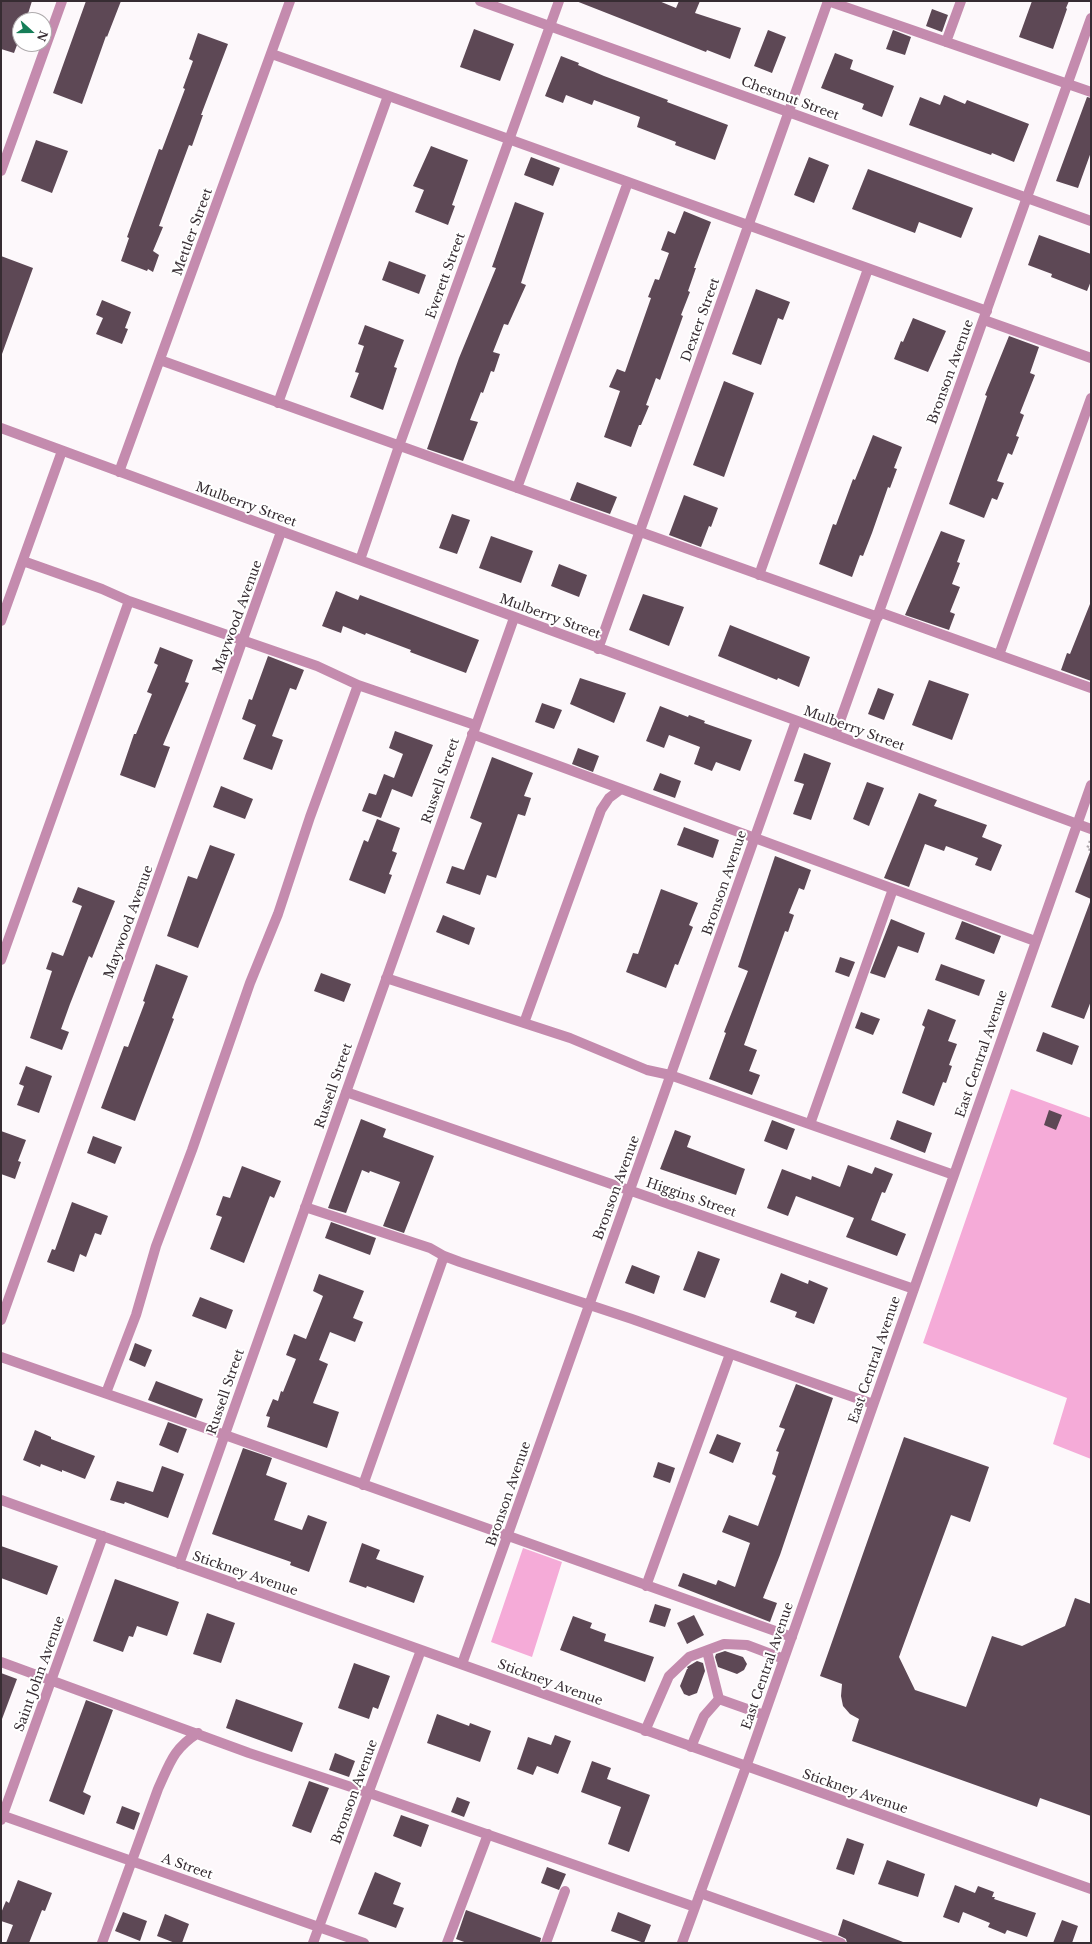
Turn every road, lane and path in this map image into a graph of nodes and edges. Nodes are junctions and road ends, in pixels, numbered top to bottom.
1 (62, 1) edge
2 (290, 1) edge
3 (480, 1) edge
4 (559, 1) edge
5 (828, 1) edge
6 (961, 1) edge
7 (1091, 18) edge
8 (550, 26) junction
9 (946, 42) junction
10 (272, 54) junction
11 (1068, 84) junction
12 (1091, 92) edge
13 (388, 96) junction
14 (789, 112) junction
15 (510, 140) junction
16 (1, 171) edge
17 (628, 182) junction
18 (1027, 198) junction
19 (1091, 221) edge
20 (748, 226) junction
21 (868, 269) junction
22 (985, 315) junction
23 (1091, 358) edge
24 (160, 360) junction
25 (1091, 398) edge
26 (278, 403) junction
27 (1, 428) edge
28 (399, 446) junction
29 (62, 451) junction
30 (120, 472) junction
31 (517, 488) junction
32 (281, 532) junction
33 (639, 533) junction
34 (360, 560) junction
35 (22, 561) junction
36 (759, 575) junction
37 (129, 601) junction
38 (878, 615) junction
39 (514, 618) junction
40 (1, 621) edge
41 (243, 641) junction
42 (598, 649) junction
43 (999, 655) junction
44 (358, 685) junction
45 (1091, 688) edge
46 (796, 721) junction
47 (473, 729) junction
48 (836, 735) junction
49 (1091, 785) edge
50 (621, 789) junction
51 (1077, 825) junction
52 (1091, 830) edge
53 (754, 839) junction
54 (1091, 839) edge
55 (1091, 850) edge
56 (893, 889) junction
57 (1035, 941) junction
58 (1, 960) edge
59 (386, 978) junction
60 (524, 1023) junction
61 (670, 1075) junction
62 (346, 1092) junction
63 (810, 1124) junction
64 (954, 1175) junction
65 (630, 1191) junction
66 (305, 1207) junction
67 (444, 1256) junction
68 (914, 1289) junction
69 (589, 1306) junction
70 (1, 1320) edge
71 (730, 1354) junction
72 (1, 1357) edge
73 (106, 1394) junction
74 (873, 1404) junction
75 (225, 1435) junction
76 (363, 1485) junction
77 (1, 1500) edge
78 (102, 1536) junction
79 (507, 1537) junction
80 (179, 1564) junction
81 (646, 1586) junction
82 (792, 1637) junction
83 (421, 1650) junction
84 (708, 1650) junction
85 (784, 1659) junction
86 (1, 1662) edge
87 (462, 1664) junction
88 (52, 1680) junction
89 (719, 1699) junction
90 (764, 1715) junction
91 (645, 1731) junction
92 (198, 1733) junction
93 (691, 1748) junction
94 (746, 1767) junction
95 (369, 1793) junction
96 (2, 1817) edge
97 (488, 1834) junction
98 (131, 1861) junction
99 (1091, 1889) edge
100 (565, 1891) dead end
101 (700, 1893) junction
102 (695, 1907) junction
103 (319, 1927) junction
104 (102, 1943) edge
105 (313, 1943) edge
106 (364, 1943) edge
107 (447, 1943) edge
108 (546, 1943) edge
109 (682, 1943) edge
110 (840, 1943) edge

1 - 16 street
2 - 10 street, Mettler Street
3 - 8 street, Chestnut Street
4 - 8 street, Everett Street
5 - 9 street
5 - 14 street, Dexter Street
6 - 9 street
7 - 11 street, Bronson Avenue
8 - 14 street, Chestnut Street
8 - 15 street, Everett Street
9 - 11 street
10 - 13 street
10 - 24 street, Mettler Street
11 - 12 street
11 - 18 street, Bronson Avenue
13 - 15 street
13 - 26 street
14 - 18 street, Chestnut Street
14 - 20 street, Dexter Street
15 - 17 street
15 - 28 street, Everett Street
17 - 20 street
17 - 31 street
18 - 19 street, Chestnut Street
18 - 22 street, Bronson Avenue
20 - 21 street
20 - 33 street, Dexter Street
21 - 22 street
21 - 36 street
22 - 23 street
22 - 38 street, Bronson Avenue
24 - 26 street
24 - 30 street, Mettler Street
25 - 43 street
26 - 28 street
27 - 29 street, Mulberry Street
28 - 31 street
28 - 34 street, Everett Street
29 - 30 street, Mulberry Street
29 - 35 street
30 - 32 street, Mulberry Street
31 - 33 street
32 - 34 street, Mulberry Street
32 - 41 street, Maywood Avenue
33 - 36 street
33 - 42 street, Dexter Street
34 - 39 street, Mulberry Street
35 - 37 street
35 - 40 street
36 - 38 street
37 - 41 street
37 - 58 street
38 - 43 street
38 - 48 street, Bronson Avenue
39 - 42 street, Mulberry Street
39 - 47 street, Russell Street
41 - 44 street
41 - 70 street, Maywood Avenue
42 - 46 street, Mulberry Street
43 - 45 street
44 - 47 street
44 - 73 street
46 - 48 street, Mulberry Street
46 - 53 street, Bronson Avenue
47 - 50 street
47 - 59 street, Russell Street
48 - 51 street, Mulberry Street
49 - 51 street, East Central Avenue
50 - 53 street
50 - 60 street
51 - 52 street, Mulberry Street
51 - 57 street, East Central Avenue
53 - 56 street
53 - 61 street, Bronson Avenue
54 - 55 path
56 - 57 street
56 - 63 street
57 - 64 street, East Central Avenue
59 - 60 street
59 - 62 street, Russell Street
60 - 61 street
61 - 63 street
61 - 65 street, Bronson Avenue
62 - 65 street, Higgins Street
62 - 66 street, Russell Street
63 - 64 street
64 - 68 street, East Central Avenue
65 - 68 street, Higgins Street
65 - 69 street, Bronson Avenue
66 - 67 street
66 - 75 street, Russell Street
67 - 69 street
67 - 76 street
68 - 74 street, East Central Avenue
69 - 71 street
69 - 79 street, Bronson Avenue
71 - 74 street
71 - 81 street
72 - 73 street
73 - 75 street
74 - 82 street, East Central Avenue
75 - 76 street
75 - 80 street, Russell Street
76 - 79 street
77 - 78 street, Stickney Avenue
78 - 80 street, Stickney Avenue
78 - 88 street, Saint John Avenue
79 - 81 street
79 - 87 street, Bronson Avenue
80 - 83 street, Stickney Avenue
81 - 82 street
82 - 85 street, East Central Avenue
83 - 87 street, Stickney Avenue
83 - 95 street, Bronson Avenue
84 - 85 street
84 - 89 street
84 - 91 street
85 - 90 street, East Central Avenue
86 - 88 street
87 - 91 street, Stickney Avenue
88 - 92 street
88 - 96 street, Saint John Avenue
89 - 90 street
89 - 93 street
90 - 94 street, East Central Avenue
91 - 93 street, Stickney Avenue
92 - 95 street
92 - 98 street
93 - 94 street, Stickney Avenue
94 - 99 street, Stickney Avenue
94 - 101 street, East Central Avenue
95 - 97 street
95 - 103 street, Bronson Avenue
96 - 98 street, A Street
97 - 102 street
97 - 107 street
98 - 103 street, A Street
98 - 104 street
100 - 108 street
101 - 102 street, East Central Avenue
101 - 110 street
102 - 109 street, East Central Avenue
103 - 105 street, Bronson Avenue
103 - 106 street, A Street

